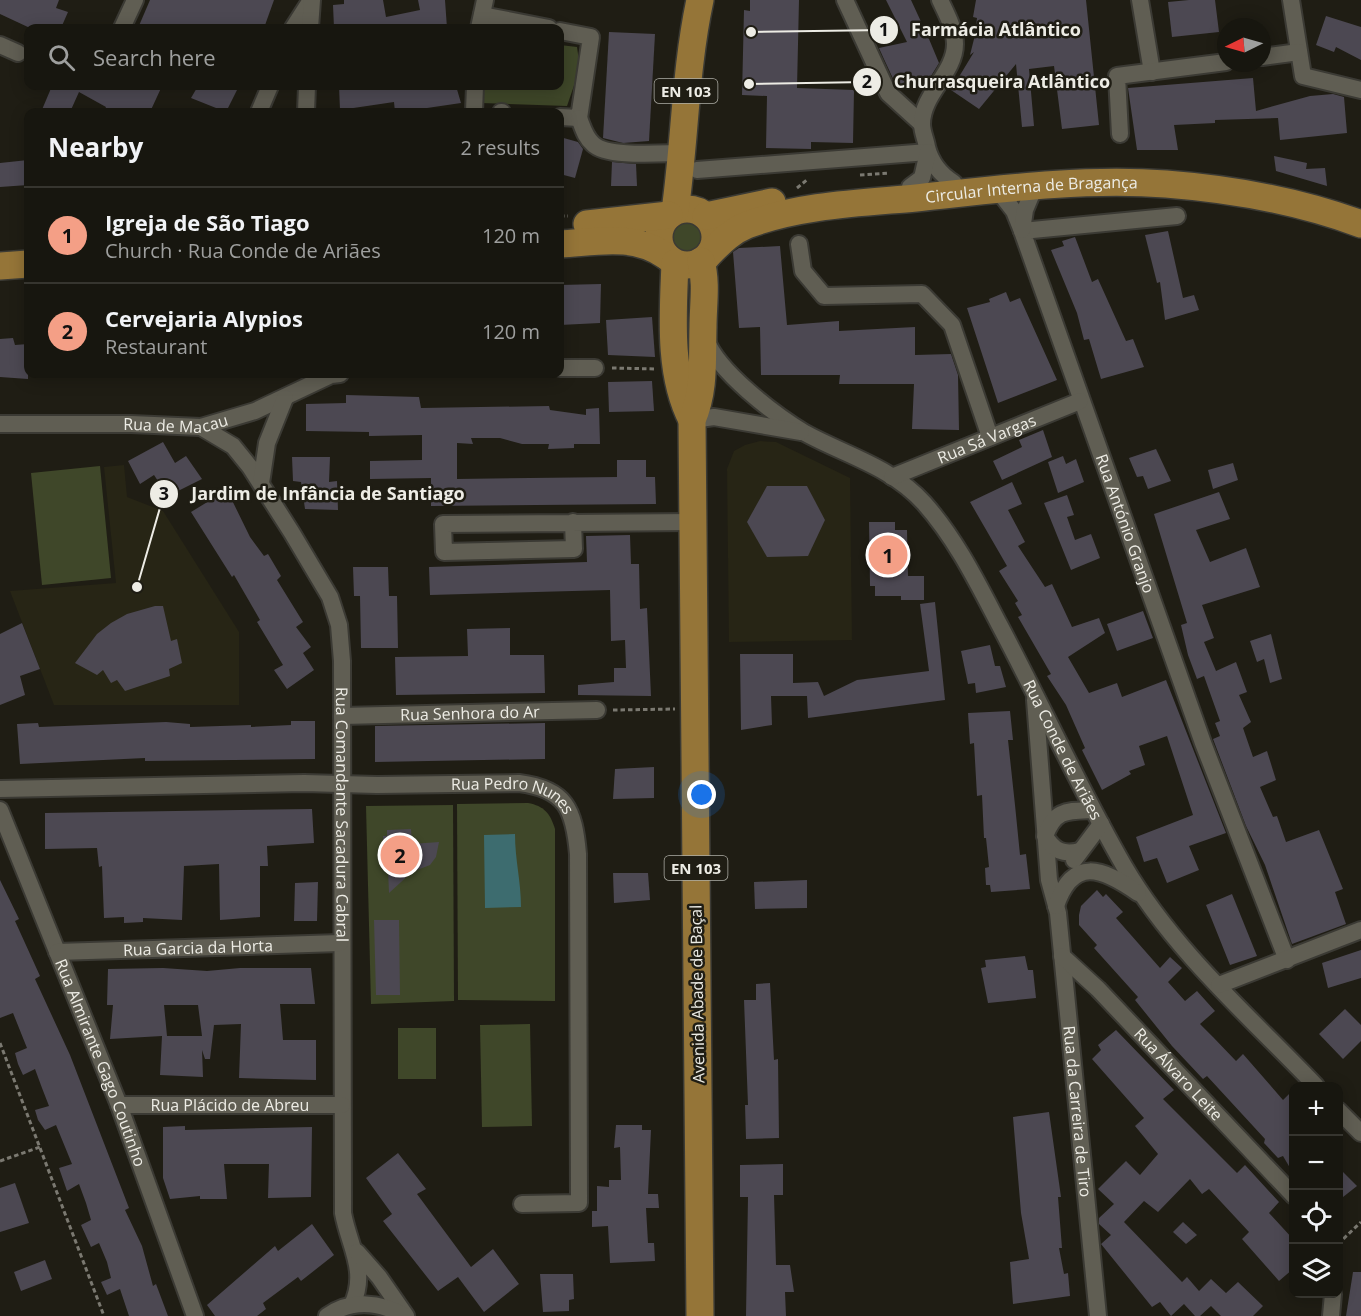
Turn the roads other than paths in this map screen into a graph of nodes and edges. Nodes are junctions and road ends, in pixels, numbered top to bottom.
1 (135, 0) edge
2 (311, 0) edge
3 (700, 0) edge
4 (715, 0) edge
5 (845, 0) edge
6 (940, 0) edge
7 (1140, 0) edge
8 (1292, 0) edge
9 (482, 15) edge
10 (124, 24) edge
11 (296, 24) edge
12 (310, 24) edge
13 (528, 24) edge
14 (564, 32) edge
15 (0, 45) edge
16 (18, 52) dead end
17 (1299, 52) junction
18 (1271, 56) edge
19 (1217, 63) edge
20 (1152, 72) junction
21 (268, 90) edge
22 (307, 90) edge
23 (475, 90) edge
24 (1361, 90) edge
25 (261, 108) edge
26 (306, 108) edge
27 (474, 108) edge
28 (564, 117) edge
29 (579, 118) junction
30 (922, 124) junction
31 (1120, 134) dead end
32 (928, 152) junction
33 (689, 162) junction
34 (954, 183) junction
35 (1035, 186) junction
36 (910, 187) junction
37 (997, 189) junction
38 (686, 213) junction
39 (1361, 213) edge
40 (1177, 216) dead end
41 (1361, 224) edge
42 (564, 225) edge
43 (1022, 231) junction
44 (564, 244) edge
45 (799, 244) dead end
46 (688, 258) junction
47 (24, 264) edge
48 (0, 266) edge
49 (24, 282) edge
50 (0, 285) edge
51 (703, 330) junction
52 (564, 368) edge
53 (595, 368) road end
54 (325, 378) edge
55 (285, 398) junction
56 (1080, 401) junction
57 (692, 420) junction
58 (0, 424) edge
59 (201, 428) junction
60 (805, 432) junction
61 (990, 437) junction
62 (892, 477) junction
63 (261, 483) junction
64 (573, 522) junction
65 (693, 522) junction
66 (1034, 690) junction
67 (597, 710) road end
68 (342, 716) junction
69 (342, 784) junction
70 (0, 789) edge
71 (0, 810) edge
72 (1097, 817) junction
73 (1045, 836) junction
74 (1080, 851) junction
75 (1064, 886) junction
76 (1144, 898) junction
77 (1056, 906) junction
78 (1361, 930) edge
79 (340, 943) junction
80 (57, 952) junction
81 (1062, 956) junction
82 (1287, 960) junction
83 (1219, 985) junction
84 (1312, 1082) edge
85 (119, 1105) junction
86 (342, 1105) junction
87 (1343, 1115) edge
88 (1361, 1134) edge
89 (1289, 1192) edge
90 (522, 1204) dead end
91 (354, 1249) junction
92 (1333, 1298) edge
93 (352, 1305) junction
94 (195, 1316) edge
95 (327, 1316) edge
96 (406, 1316) edge
97 (700, 1316) edge
98 (1098, 1316) edge
99 (1331, 1316) edge

1 - 10 street
2 - 11 street
2 - 12 street
3 - 33 main road, Avenida Abade de Baçal / EN 103
4 - 33 main road, Avenida Abade de Baçal / EN 103
5 - 30 street
6 - 30 street
7 - 20 street
8 - 17 street
9 - 13 street
14 - 29 street
15 - 16 street
17 - 18 street
17 - 24 street
19 - 20 street
20 - 31 street
21 - 25 street
22 - 26 street
23 - 27 street
28 - 29 street
29 - 33 street
30 - 32 street
32 - 33 street
32 - 34 street
32 - 36 street
33 - 38 main road, Avenida Abade de Baçal / EN 103
34 - 36 main road, Circular Interna de Bragança
34 - 39 main road, Circular Interna de Bragança
35 - 37 main road, Circular Interna de Bragança
35 - 41 main road, Circular Interna de Bragança
35 - 43 street
36 - 38 main road, Circular Interna de Bragança
37 - 43 street, Rua António Granjo
37 - 46 main road, Circular Interna de Bragança
38 - 42 main road, Circular Interna de Bragança
38 - 46 main road, Avenida Abade de Baçal / EN 103
38 - 46 main road, Avenida Abade de Baçal / EN 103
40 - 43 street
43 - 56 street, Rua António Granjo
44 - 46 main road
45 - 61 street
46 - 51 main road, Avenida Abade de Baçal / EN 103
46 - 57 main road, Avenida Abade de Baçal / EN 103
47 - 48 main road
49 - 50 main road
51 - 57 main road, Avenida Abade de Baçal / EN 103
51 - 60 street, Rua Conde de Ariães
52 - 53 street
54 - 55 street, Rua de Macau
55 - 59 street, Rua de Macau
55 - 63 street
56 - 61 street, Rua Sá Vargas
56 - 82 street, Rua António Granjo
57 - 60 street, Rua Conde de Ariães
57 - 65 main road, Avenida Abade de Baçal / EN 103
58 - 59 street, Rua de Macau
59 - 63 street, Rua Comandante Sacadura Cabral
60 - 62 street, Rua Conde de Ariães
61 - 62 street, Rua Sá Vargas
62 - 66 street, Rua Conde de Ariães
63 - 68 street, Rua Comandante Sacadura Cabral
64 - 64 street
64 - 65 street
65 - 97 main road, Avenida Abade de Baçal / EN 103
66 - 72 street, Rua Conde de Ariães
66 - 73 street, Rua da Carreira de Tiro
67 - 68 street, Rua Senhora do Ar
68 - 69 street, Rua Comandante Sacadura Cabral
69 - 70 street, Rua Pedro Nunes
69 - 79 street, Rua Comandante Sacadura Cabral
69 - 90 street, Rua Pedro Nunes
71 - 80 street, Rua Almirante Gago Coutinho
72 - 73 street
72 - 74 street
72 - 76 street, Rua Conde de Ariães
73 - 74 street
73 - 77 street, Rua da Carreira de Tiro
74 - 75 street
75 - 76 street
75 - 77 street
76 - 83 street, Rua Conde de Ariães
77 - 81 street, Rua da Carreira de Tiro
78 - 82 street
79 - 80 street, Rua Garcia da Horta
79 - 86 street, Rua Comandante Sacadura Cabral
80 - 85 street, Rua Almirante Gago Coutinho
81 - 89 street, Rua Álvaro Leite
81 - 98 street, Rua da Carreira de Tiro
82 - 83 street
83 - 84 street, Rua Conde de Ariães
85 - 86 street, Rua Plácido de Abreu
85 - 94 street, Rua Almirante Gago Coutinho
86 - 91 street, Rua Comandante Sacadura Cabral
87 - 88 street
91 - 93 street, Rua Comandante Sacadura Cabral
91 - 96 street, Rua Comandante Sacadura Cabral
92 - 99 street
93 - 95 street
93 - 96 street

